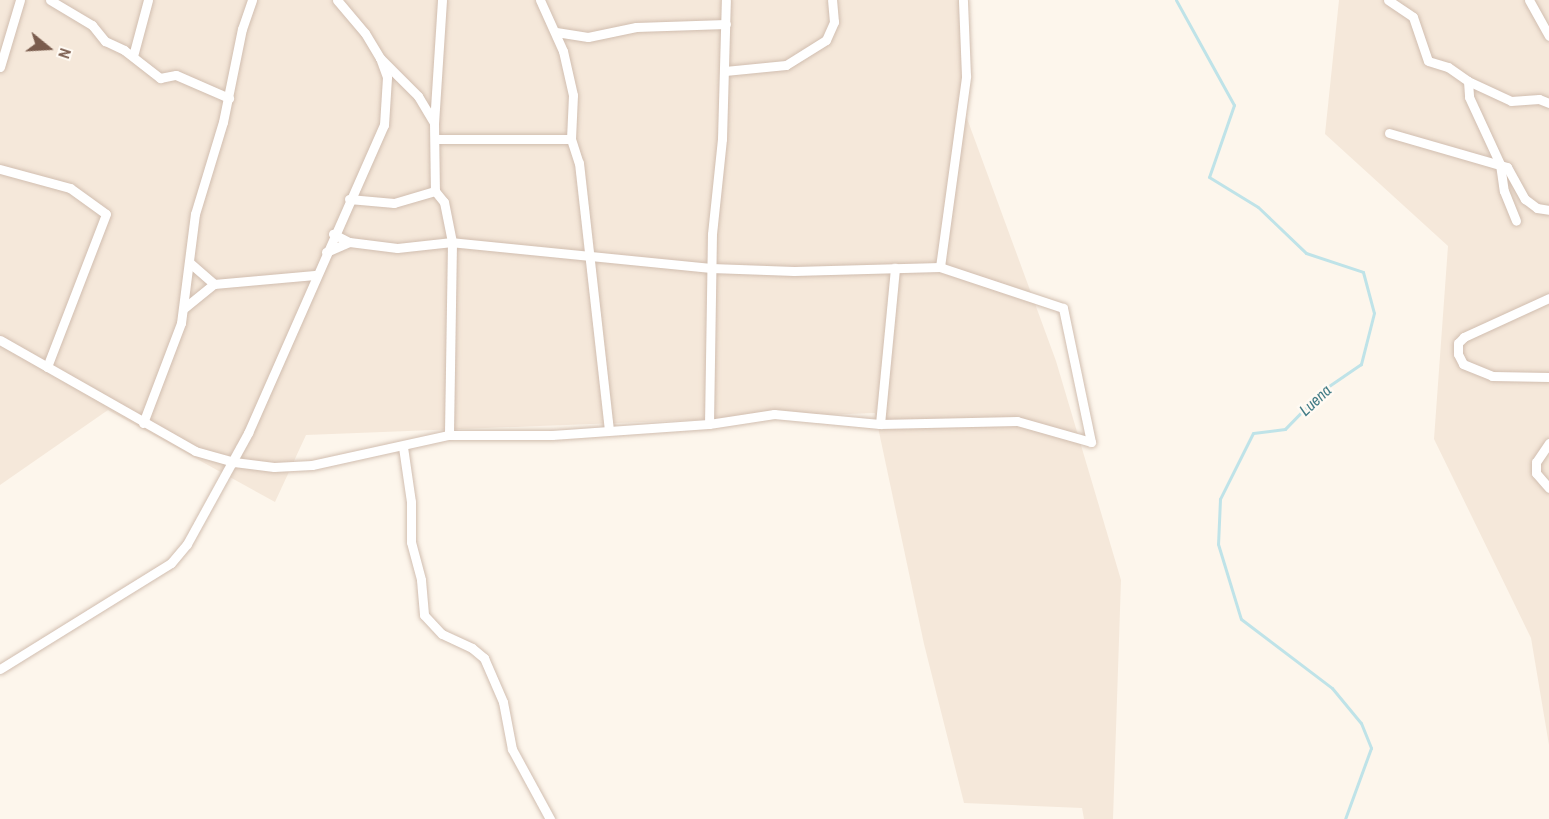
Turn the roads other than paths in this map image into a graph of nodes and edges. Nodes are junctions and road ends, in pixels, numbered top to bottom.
1 (20, 0) edge
2 (50, 0) edge
3 (148, 0) edge
4 (252, 0) edge
5 (337, 0) edge
6 (442, 0) edge
7 (540, 0) edge
8 (726, 0) edge
9 (832, 0) edge
10 (963, 0) edge
11 (1388, 0) edge
12 (1529, 0) edge
13 (726, 24) junction
14 (556, 32) junction
15 (1549, 36) edge
16 (133, 56) junction
17 (380, 58) junction
18 (0, 67) edge
19 (725, 71) junction
20 (1468, 81) junction
21 (230, 98) junction
22 (1549, 103) edge
23 (434, 123) junction
24 (1389, 133) dead end
25 (435, 139) junction
26 (571, 139) junction
27 (1500, 164) junction
28 (0, 169) edge
29 (435, 191) junction
30 (349, 199) junction
31 (1549, 210) edge
32 (1516, 221) dead end
33 (333, 234) junction
34 (349, 242) junction
35 (452, 242) junction
36 (326, 252) junction
37 (588, 252) junction
38 (190, 264) junction
39 (940, 267) junction
40 (711, 268) junction
41 (895, 268) junction
42 (315, 275) junction
43 (214, 285) junction
44 (1549, 298) edge
45 (183, 309) junction
46 (0, 340) edge
47 (47, 366) junction
48 (1549, 377) edge
49 (142, 423) junction
50 (709, 424) junction
51 (880, 424) junction
52 (609, 429) junction
53 (449, 435) junction
54 (1549, 443) edge
55 (403, 447) junction
56 (234, 462) junction
57 (1549, 488) edge
58 (0, 669) edge
59 (550, 819) edge

1 - 18 street
2 - 16 street
3 - 16 street
4 - 21 street
5 - 17 street
6 - 23 street
7 - 14 street
8 - 13 street
9 - 19 street
10 - 39 street
11 - 20 street
12 - 15 street
13 - 14 street
13 - 19 street
14 - 26 street
16 - 21 street
17 - 23 street
17 - 30 street
19 - 40 street
20 - 22 street
20 - 27 street
21 - 38 street
23 - 25 street
24 - 27 street
25 - 26 street
25 - 29 street
26 - 37 street
27 - 31 street
27 - 32 street
28 - 47 street
29 - 30 street
29 - 35 street
30 - 33 street
33 - 34 street
33 - 36 street
34 - 35 street
34 - 36 street
35 - 37 street
35 - 53 street
36 - 42 street
37 - 40 street
37 - 52 street
38 - 43 street
38 - 45 street
39 - 41 street
39 - 51 street
40 - 41 street
40 - 50 street
41 - 51 street
42 - 43 street
42 - 56 street
43 - 45 street
44 - 48 street
45 - 49 street
46 - 47 street
47 - 49 street
49 - 56 street
50 - 51 street
50 - 52 street
52 - 53 street
53 - 55 street
54 - 57 street
55 - 56 street
55 - 59 street
56 - 58 street

